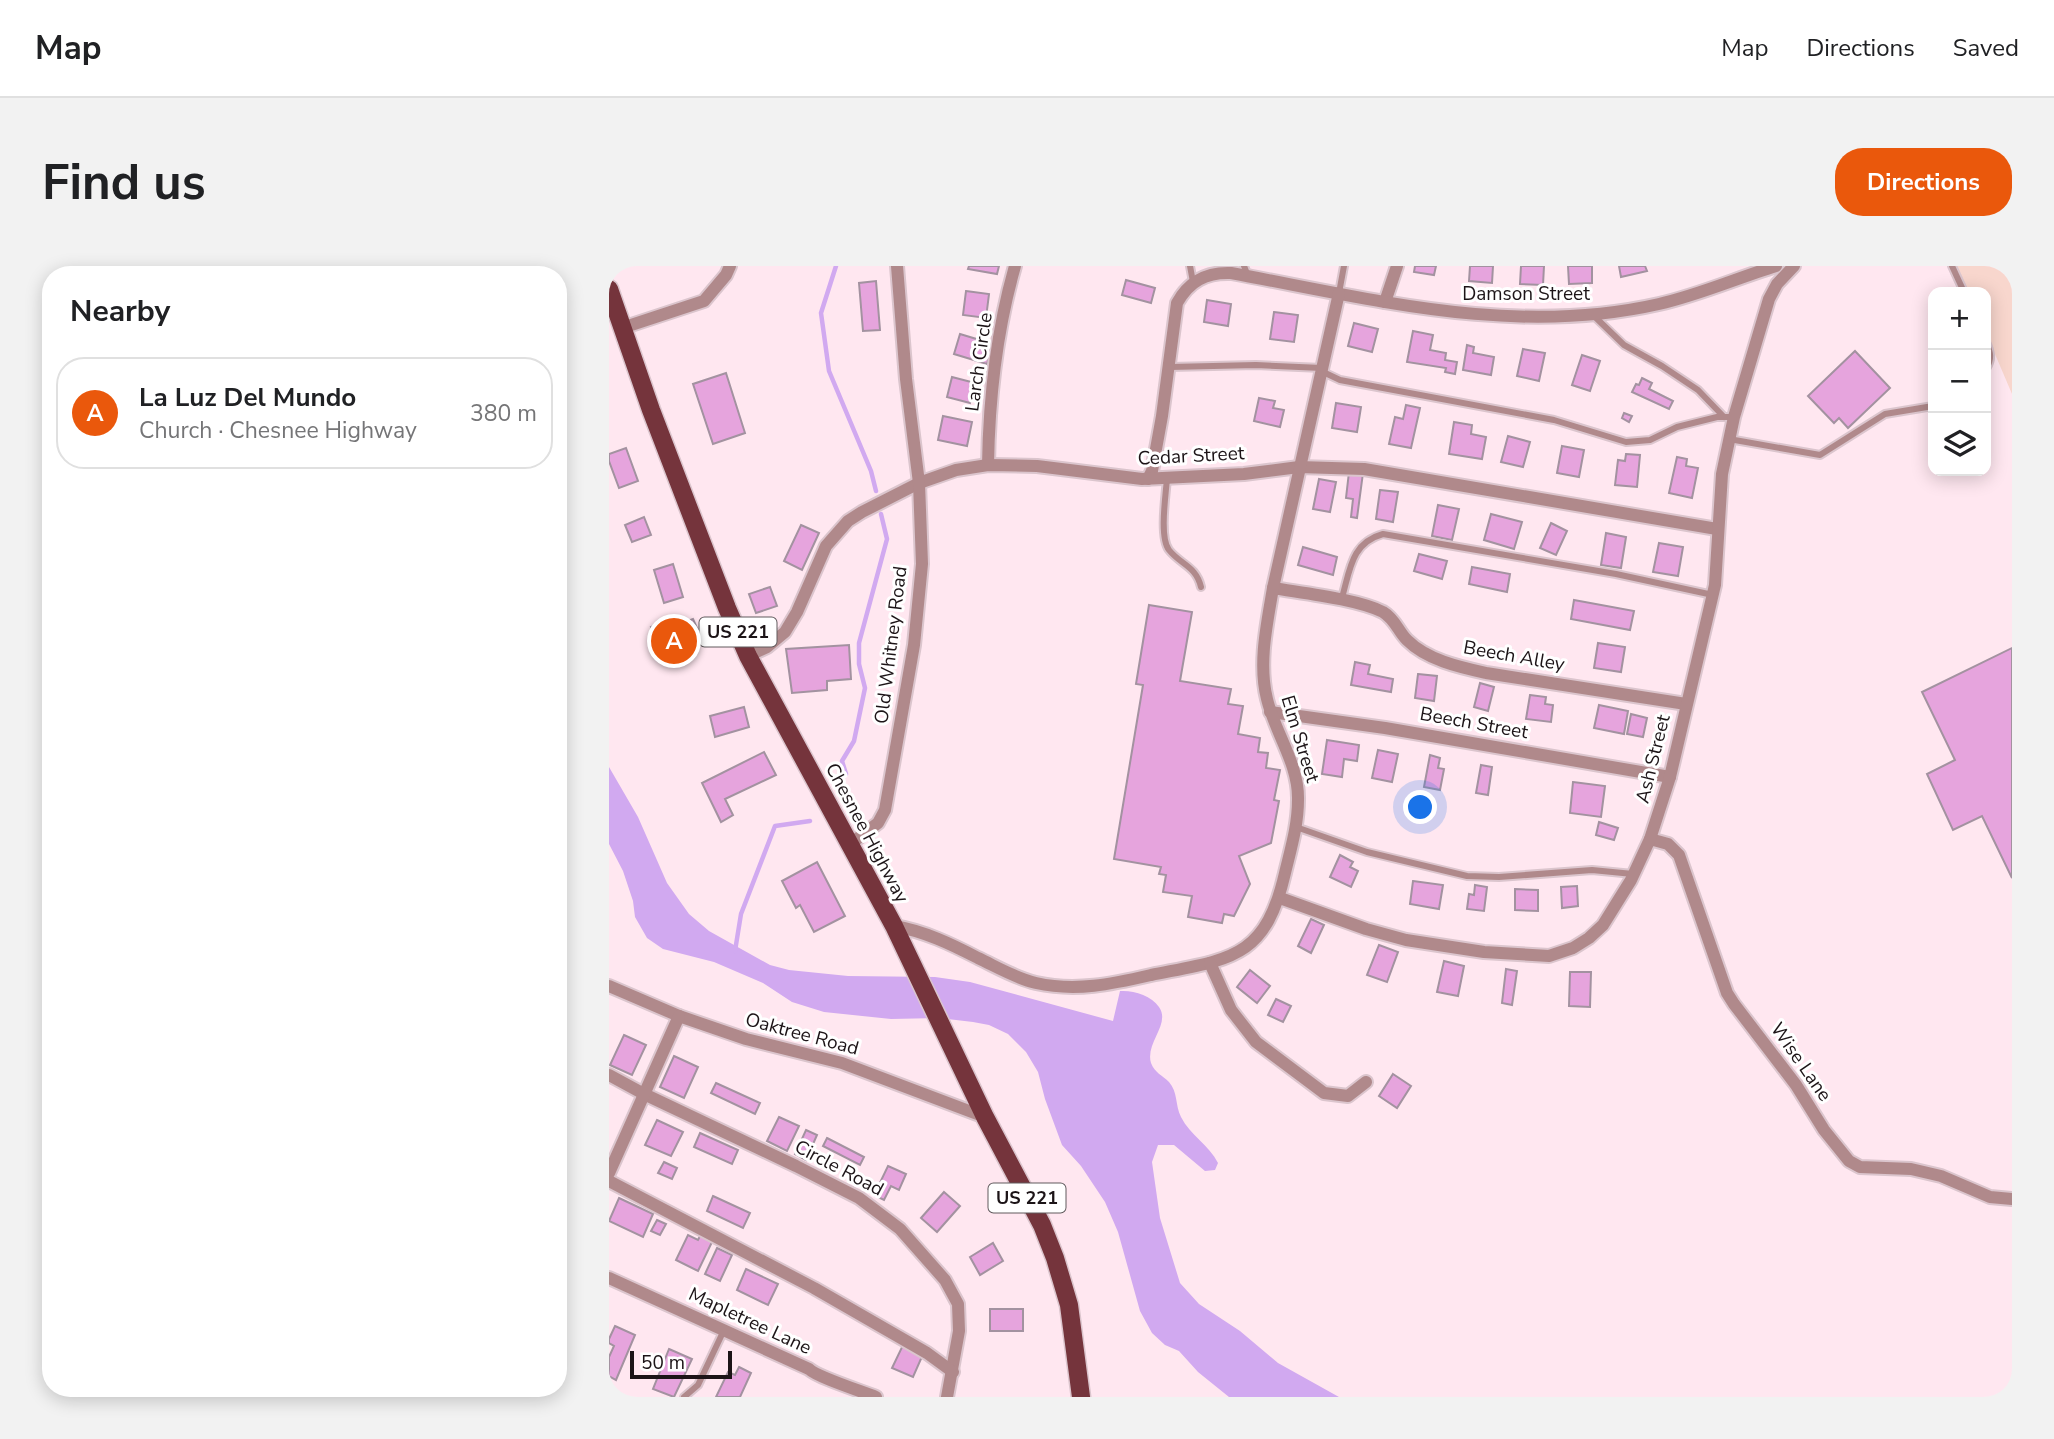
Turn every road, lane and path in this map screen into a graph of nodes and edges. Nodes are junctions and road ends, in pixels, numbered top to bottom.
1 (730, 266) edge
2 (897, 266) edge
3 (1015, 266) edge
4 (1190, 266) edge
5 (1344, 266) edge
6 (1397, 266) edge
7 (1776, 266) edge
8 (1794, 266) edge
9 (1952, 266) edge
10 (1246, 271) edge
11 (1193, 282) junction
12 (1962, 287) edge
13 (609, 289) edge
14 (1339, 293) junction
15 (1385, 302) junction
16 (1592, 313) junction
17 (622, 328) junction
18 (1169, 364) junction
19 (1321, 369) junction
20 (1928, 407) edge
21 (1729, 417) junction
22 (1729, 439) junction
23 (988, 465) junction
24 (1299, 467) junction
25 (1167, 478) junction
26 (1148, 479) junction
27 (919, 483) junction
28 (1717, 529) junction
29 (1201, 587) dead end
30 (1273, 588) junction
31 (1713, 595) junction
32 (1341, 601) junction
33 (748, 656) junction
34 (1686, 704) junction
35 (1270, 712) junction
36 (1670, 777) junction
37 (1296, 827) junction
38 (1650, 839) junction
39 (849, 845) junction
40 (1635, 874) junction
41 (1280, 898) junction
42 (894, 926) junction
43 (1210, 963) junction
44 (609, 986) edge
45 (678, 1016) junction
46 (609, 1075) edge
47 (1366, 1082) dead end
48 (644, 1094) junction
49 (985, 1117) junction
50 (609, 1173) edge
51 (609, 1181) edge
52 (2012, 1199) edge
53 (609, 1278) edge
54 (724, 1330) junction
55 (953, 1372) junction
56 (684, 1397) edge
57 (876, 1397) edge
58 (947, 1397) edge
59 (1081, 1397) edge

1 - 17 street
2 - 27 street, Old Whitney Road
3 - 23 street, Larch Circle
4 - 11 lane
5 - 14 lane
6 - 15 street
7 - 16 street, Damson Street
8 - 21 street, Ash Street
9 - 12 lane
10 - 11 street, Damson Street
10 - 14 street, Damson Street
11 - 18 street
13 - 17 main road, Chesnee Highway / US 221
14 - 15 street, Damson Street
14 - 19 street, Elm Street
15 - 16 street, Damson Street
16 - 21 lane
17 - 33 main road, Chesnee Highway / US 221
18 - 19 lane
18 - 26 street
19 - 21 lane
19 - 24 street, Elm Street
20 - 22 lane
21 - 22 street, Ash Street
22 - 28 street, Ash Street
23 - 26 street, Cedar Street
23 - 27 street, Cedar Street
24 - 25 street, Cedar Street
24 - 28 street, Cedar Street
24 - 30 street, Elm Street
25 - 26 street, Cedar Street
25 - 29 lane
27 - 33 street, Cedar Street
27 - 39 street, Old Whitney Road
28 - 31 street, Ash Street
30 - 32 street, Beech Alley
30 - 35 street, Elm Street
31 - 32 lane
31 - 34 street, Ash Street
32 - 34 street, Beech Alley
33 - 39 main road, Chesnee Highway / US 221
34 - 36 street, Ash Street
35 - 36 street, Beech Street
35 - 37 street, Elm Street
36 - 38 street, Ash Street
37 - 40 lane
37 - 41 street, Elm Street
38 - 40 street, Ash Street
38 - 52 street, Wise Lane
39 - 42 main road, Chesnee Highway / US 221
40 - 41 street, Ash Street
41 - 43 street, Elm Street
42 - 43 street, Elm Street
42 - 49 main road, Chesnee Highway / US 221
43 - 47 street
44 - 45 street, Oaktree Road
45 - 48 street
45 - 49 street, Oaktree Road
46 - 48 street, Circle Road
48 - 50 street
48 - 55 street, Circle Road
49 - 59 main road, Chesnee Highway / US 221
51 - 55 street
53 - 54 street, Mapletree Lane
54 - 56 lane
54 - 57 street, Mapletree Lane
55 - 58 street, Circle Road

